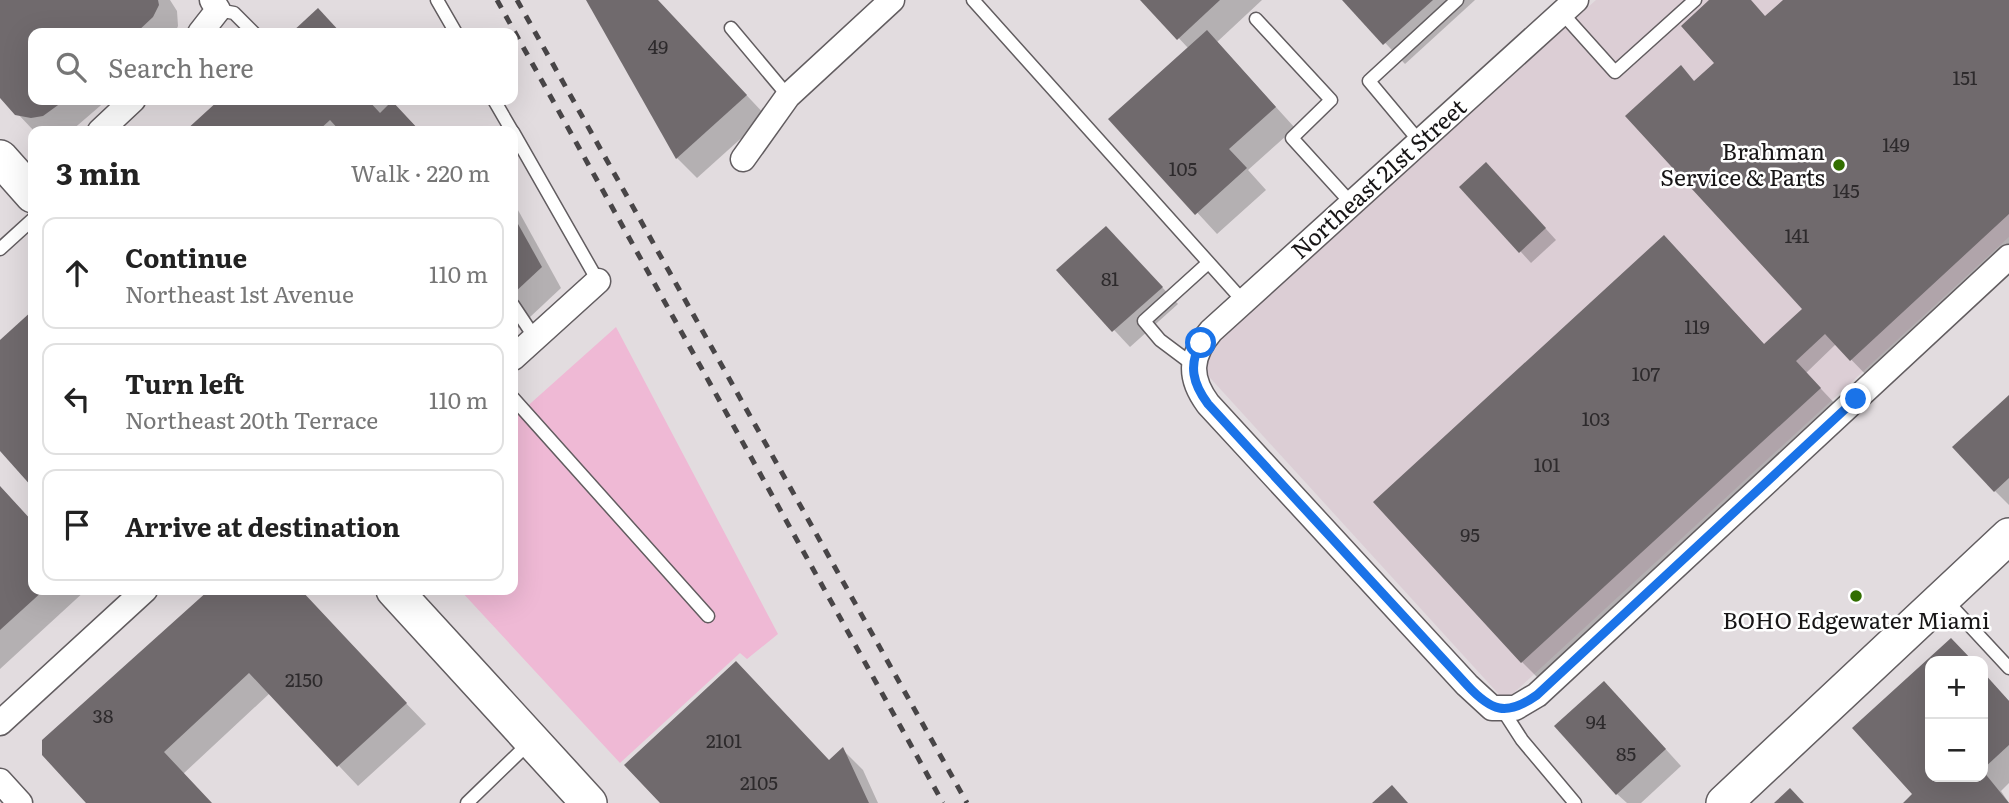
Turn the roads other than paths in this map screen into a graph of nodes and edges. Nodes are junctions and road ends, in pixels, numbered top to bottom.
1 (437, 0) edge
2 (892, 0) edge
3 (973, 0) edge
4 (1457, 0) edge
5 (1695, 0) edge
6 (215, 5) edge
7 (1569, 6) edge
8 (1256, 19) dead end
9 (203, 28) edge
10 (249, 28) edge
11 (453, 28) edge
12 (731, 28) dead end
13 (788, 96) junction
14 (128, 105) edge
15 (497, 105) edge
16 (105, 126) edge
17 (509, 126) edge
18 (518, 141) edge
19 (1420, 142) junction
20 (0, 158) edge
21 (743, 159) dead end
22 (28, 189) edge
23 (1352, 204) junction
24 (28, 224) edge
25 (0, 249) edge
26 (2009, 257) edge
27 (1206, 264) junction
28 (598, 281) joint
29 (1244, 302) junction
30 (518, 312) edge
31 (535, 338) junction
32 (518, 353) edge
33 (1192, 363) junction
34 (518, 404) edge
35 (2009, 536) edge
36 (140, 595) edge
37 (399, 595) edge
38 (1944, 597) junction
39 (708, 616) dead end
40 (2009, 668) edge
41 (1502, 709) junction
42 (0, 723) edge
43 (532, 740) junction
44 (0, 781) edge
45 (20, 803) edge
46 (467, 803) edge
47 (589, 803) edge
48 (1575, 803) edge
49 (1724, 803) edge

1 - 11 lane
2 - 13 street
3 - 27 lane
4 - 19 lane
5 - 7 lane
6 - 9 street
6 - 10 lane
7 - 19 street, Northeast 21st Street
8 - 23 lane
12 - 13 lane
13 - 21 street
14 - 16 street
15 - 17 lane
18 - 28 lane
19 - 23 street, Northeast 21st Street
20 - 22 main road
23 - 29 street, Northeast 21st Street
24 - 25 lane
26 - 41 street
27 - 29 lane
27 - 33 lane
28 - 31 street
29 - 33 street, Northeast 21st Street
30 - 31 lane
31 - 32 street
33 - 41 street
34 - 39 lane
35 - 38 main road
36 - 42 street
37 - 43 main road
38 - 40 lane
38 - 49 main road
41 - 48 lane
43 - 46 lane
43 - 47 main road
44 - 45 street

